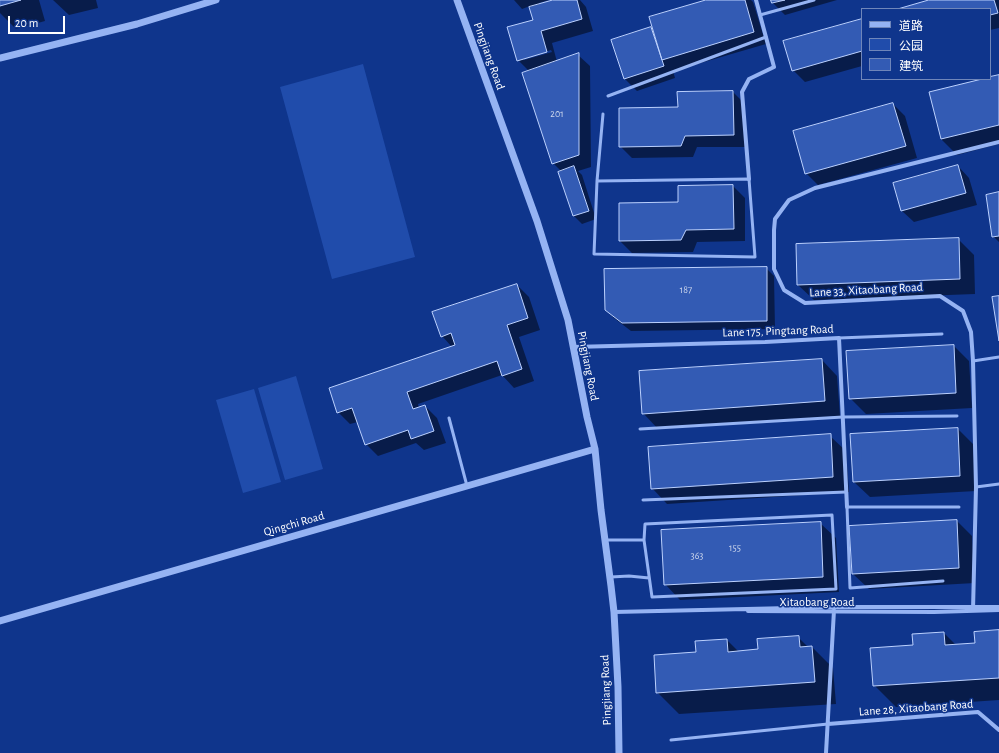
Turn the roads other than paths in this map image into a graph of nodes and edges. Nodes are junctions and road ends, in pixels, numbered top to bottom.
1 (216, 0) edge
2 (457, 0) edge
3 (756, 0) edge
4 (814, 0) edge
5 (760, 15) junction
6 (766, 37) junction
7 (0, 58) edge
8 (608, 96) dead end
9 (603, 114) dead end
10 (999, 142) edge
11 (749, 179) junction
12 (597, 181) junction
13 (942, 334) dead end
14 (839, 338) junction
15 (573, 347) junction
16 (999, 357) edge
17 (973, 361) junction
18 (957, 416) dead end
19 (843, 417) junction
20 (449, 418) dead end
21 (640, 429) dead end
22 (595, 449) junction
23 (999, 484) edge
24 (467, 486) junction
25 (976, 487) junction
26 (846, 492) junction
27 (643, 500) dead end
28 (847, 507) junction
29 (959, 507) dead end
30 (605, 540) junction
31 (644, 540) junction
32 (610, 577) junction
33 (649, 578) junction
34 (943, 581) dead end
35 (973, 608) junction
36 (999, 608) edge
37 (834, 609) junction
38 (614, 612) junction
39 (0, 621) edge
40 (828, 724) junction
41 (999, 730) edge
42 (671, 740) dead end
43 (619, 753) edge
44 (826, 753) edge

1 - 7 street
2 - 15 street, Pingjiang Road
3 - 5 street
4 - 5 lane
5 - 6 street
6 - 8 lane
6 - 11 street
9 - 12 lane
10 - 17 street, Lane 33, Xitaobang Road
11 - 12 lane
11 - 12 lane
13 - 14 lane
14 - 15 street, Lane 175, Pingtang Road
14 - 19 street, Lane 175, Pingtang Road
15 - 22 street, Pingjiang Road
16 - 17 lane
17 - 25 street, Lane 33, Xitaobang Road
18 - 19 lane
19 - 21 lane
19 - 26 street, Lane 175, Pingtang Road
20 - 24 lane
22 - 24 street, Qingchi Road
22 - 30 street, Pingjiang Road
23 - 25 lane
24 - 39 street, Qingchi Road
25 - 35 street, Lane 33, Xitaobang Road
26 - 27 lane
26 - 28 street, Lane 175, Pingtang Road
28 - 29 lane
28 - 34 lane
30 - 31 lane
30 - 32 street, Pingjiang Road
31 - 33 lane
31 - 33 lane
32 - 33 lane
32 - 38 street, Pingjiang Road
35 - 36 street, Xitaobang Road
35 - 37 street, Xitaobang Road
37 - 38 street, Xitaobang Road
37 - 40 street
38 - 43 street, Pingjiang Road
40 - 41 street, Lane 28, Xitaobang Road
40 - 42 lane
40 - 44 street

